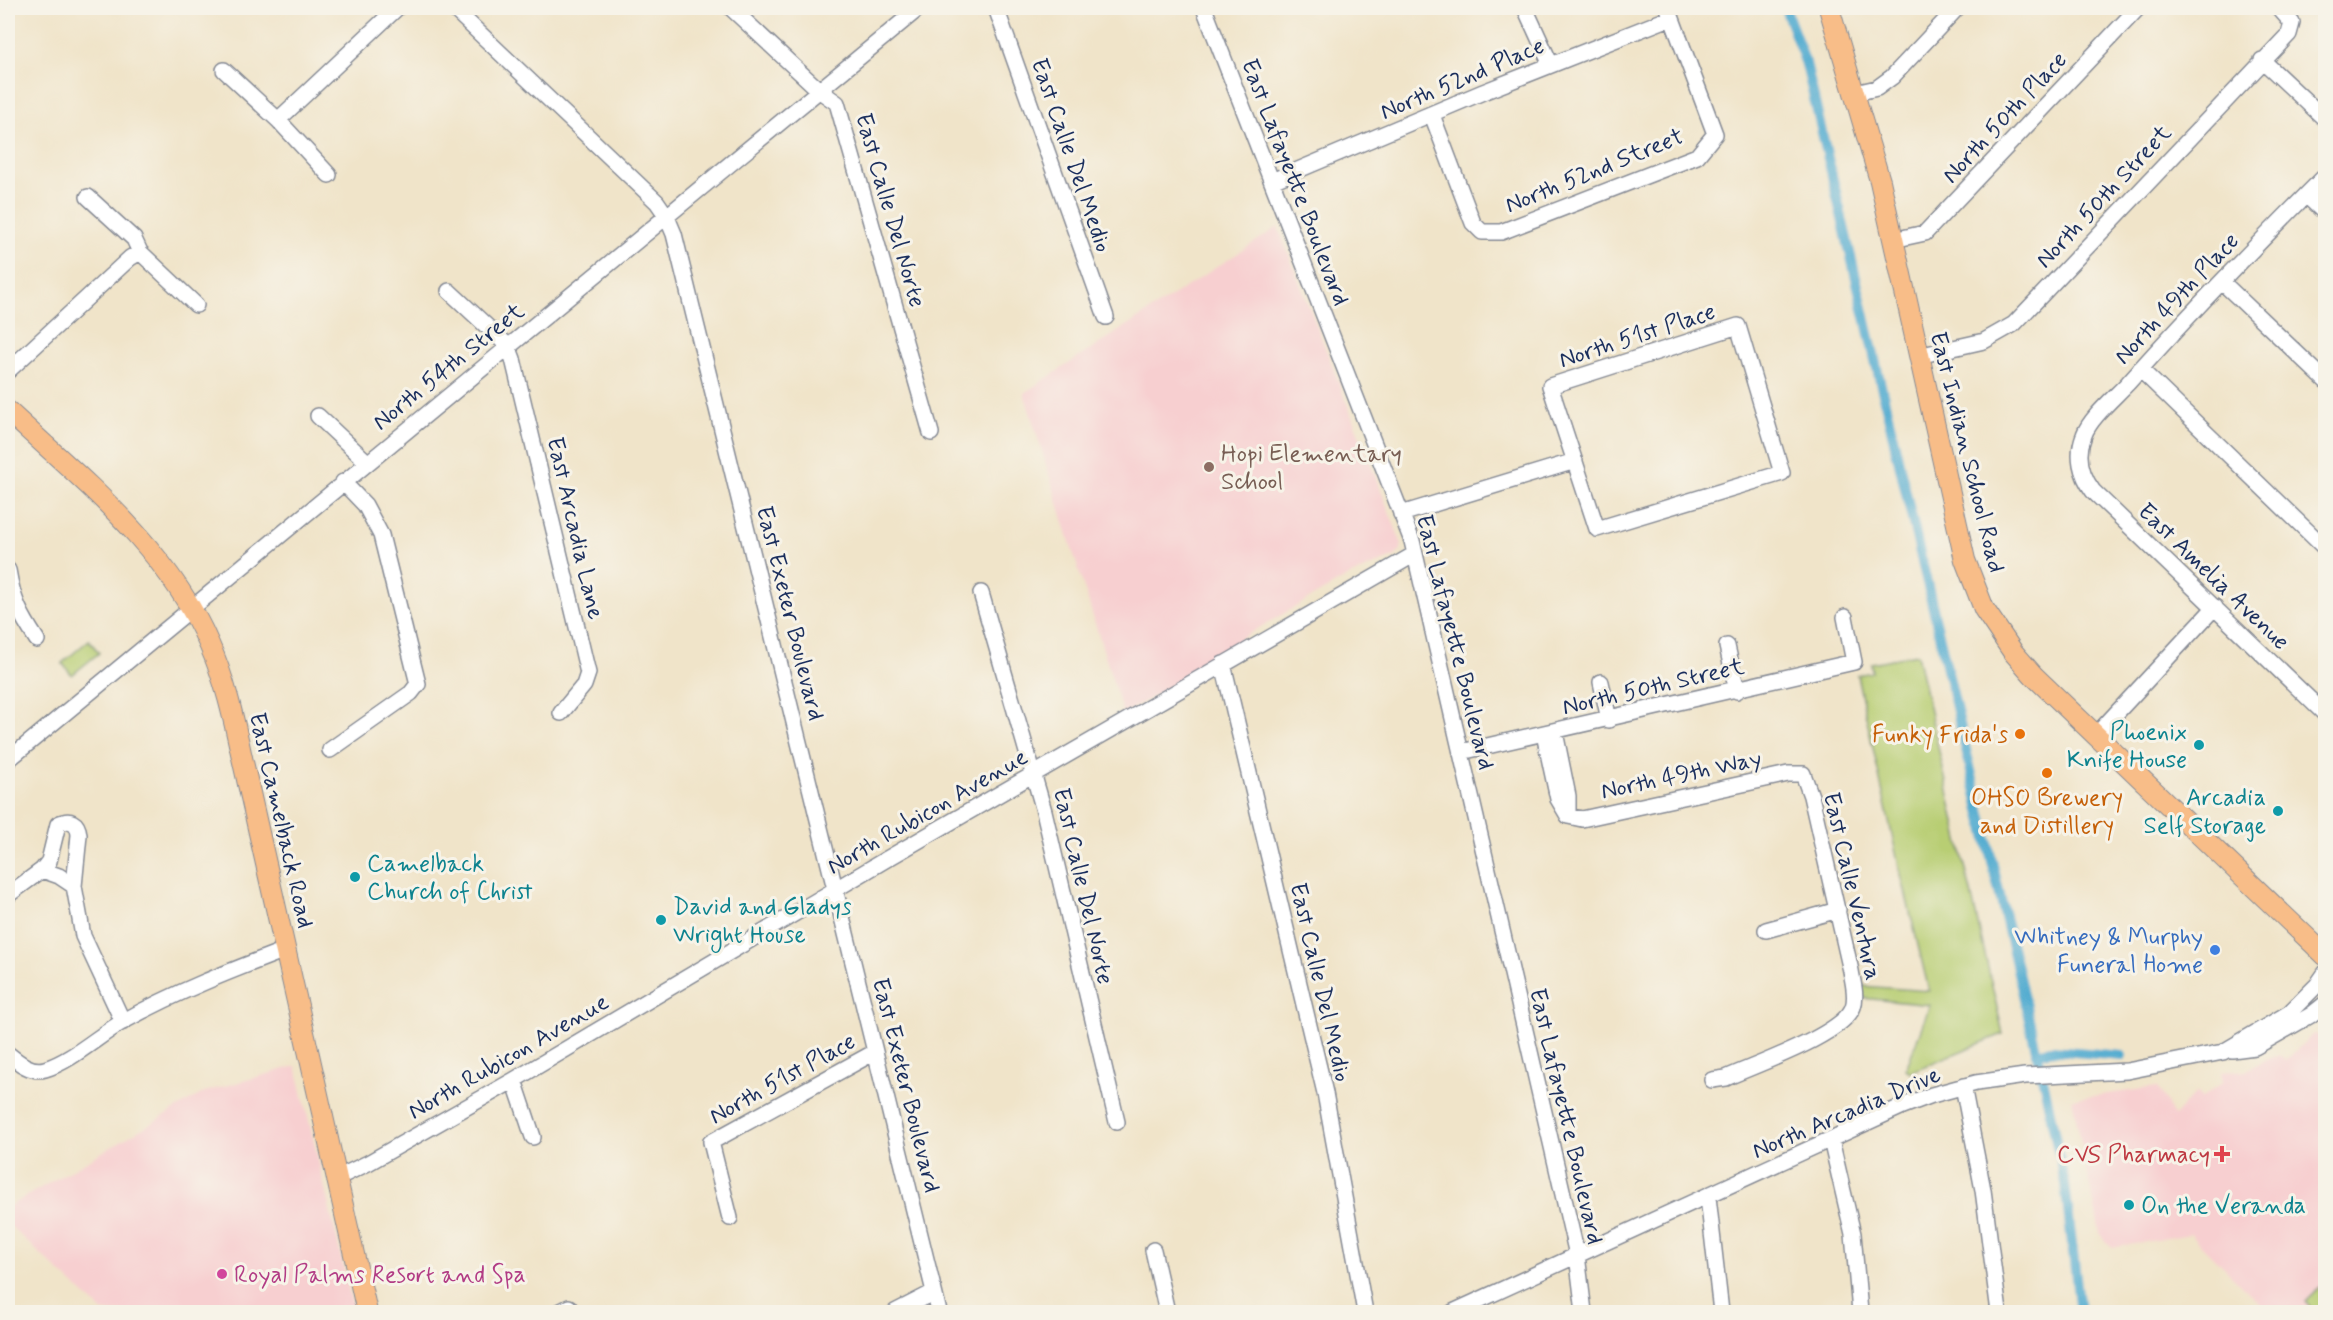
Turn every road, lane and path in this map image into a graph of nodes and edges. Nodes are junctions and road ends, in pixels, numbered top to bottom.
1 (397, 8) edge
2 (453, 8) edge
3 (731, 8) edge
4 (919, 8) edge
5 (996, 8) edge
6 (1204, 8) edge
7 (1525, 8) edge
8 (1829, 8) edge
9 (1956, 8) edge
10 (2138, 8) edge
11 (2279, 8) edge
12 (1669, 13) edge
13 (2262, 60) junction
14 (1551, 65) junction
15 (224, 70) dead end
16 (820, 91) junction
17 (1855, 93) junction
18 (1432, 115) junction
19 (278, 120) junction
20 (2325, 120) edge
21 (329, 175) dead end
22 (2325, 175) edge
23 (1272, 181) junction
24 (2306, 195) junction
25 (88, 197) dead end
26 (2325, 214) edge
27 (666, 215) junction
28 (1893, 240) junction
29 (140, 252) junction
30 (2222, 282) junction
31 (449, 291) dead end
32 (196, 305) dead end
33 (1106, 317) dead end
34 (508, 346) junction
35 (1918, 356) junction
36 (2140, 369) junction
37 (8, 371) edge
38 (2325, 381) edge
39 (8, 411) edge
40 (318, 416) dead end
41 (931, 433) dead end
42 (1575, 461) junction
43 (367, 462) junction
44 (2080, 463) joint
45 (343, 482) junction
46 (1401, 514) junction
47 (2325, 549) edge
48 (1416, 554) junction
49 (8, 570) edge
50 (981, 592) dead end
51 (191, 608) junction
52 (2215, 608) junction
53 (1845, 617) dead end
54 (37, 640) dead end
55 (1727, 646) dead end
56 (1223, 664) junction
57 (1601, 682) dead end
58 (1737, 691) junction
59 (561, 713) dead end
60 (2325, 715) edge
61 (1609, 720) junction
62 (1549, 733) junction
63 (2096, 735) junction
64 (330, 750) dead end
65 (1461, 753) junction
66 (8, 760) edge
67 (1803, 774) joint
68 (1035, 776) junction
69 (42, 870) junction
70 (74, 886) junction
71 (836, 890) junction
72 (8, 895) edge
73 (1838, 910) junction
74 (2299, 929) junction
75 (1766, 930) dead end
76 (2325, 935) edge
77 (285, 950) junction
78 (2325, 956) edge
79 (2325, 972) edge
80 (2325, 988) edge
81 (2325, 1002) edge
82 (123, 1022) junction
83 (2286, 1028) junction
84 (875, 1052) junction
85 (2223, 1052) junction
86 (8, 1054) edge
87 (514, 1080) junction
88 (1712, 1080) dead end
89 (1963, 1086) junction
90 (1117, 1122) dead end
91 (533, 1137) dead end
92 (1831, 1140) junction
93 (337, 1178) junction
94 (1708, 1197) junction
95 (730, 1218) dead end
96 (1153, 1250) dead end
97 (1576, 1255) junction
98 (934, 1292) junction
99 (368, 1312) edge
100 (895, 1312) edge
101 (939, 1312) edge
102 (1167, 1312) edge
103 (1365, 1312) edge
104 (1453, 1312) edge
105 (1584, 1312) edge
106 (1721, 1312) edge
107 (1860, 1312) edge
108 (1999, 1312) edge

1 - 19 street
2 - 27 street, East Exeter Boulevard
3 - 16 street, East Calle Del Norte
4 - 16 street, North 54th Street
5 - 33 street, East Calle Del Medio
6 - 23 street, East Lafayette Boulevard
7 - 14 street
8 - 17 main road, East Indian School Road
9 - 17 street
10 - 28 street, North 50th Place
11 - 13 street, North 50th Street
12 - 14 street, North 52nd Place
12 - 18 street, North 52nd Street
13 - 20 street
13 - 35 street, North 50th Street
14 - 18 street, North 52nd Place
15 - 19 street
16 - 27 street, North 54th Street
16 - 41 street, East Calle Del Norte
17 - 28 main road, East Indian School Road
18 - 23 street, North 52nd Place
19 - 21 street
22 - 24 street, North 49th Place
23 - 46 street, East Lafayette Boulevard
24 - 26 street
24 - 30 street, North 49th Place
25 - 29 street
27 - 34 street, North 54th Street
27 - 71 street, East Exeter Boulevard
28 - 35 main road, East Indian School Road
29 - 32 street
29 - 37 street
30 - 36 street, North 49th Place
30 - 38 street
31 - 34 street
34 - 43 street, North 54th Street
34 - 59 street, East Arcadia Lane
35 - 63 main road, East Indian School Road
36 - 44 street, North 49th Place
36 - 47 street
39 - 51 main road, East Camelback Road
40 - 43 street
42 - 42 street, North 51st Place
42 - 46 street
43 - 45 street, North 54th Street
44 - 52 street, East Amelia Avenue
45 - 51 street, North 54th Street
45 - 64 street
46 - 48 street, East Lafayette Boulevard
48 - 56 street, North Rubicon Avenue
48 - 65 street, East Lafayette Boulevard
49 - 54 street
50 - 68 street, East Calle Del Norte
51 - 66 street, North 54th Street
51 - 77 main road, East Camelback Road
52 - 60 street, East Amelia Avenue
52 - 63 street
53 - 58 street, North 50th Street
55 - 58 street
56 - 68 street, North Rubicon Avenue
56 - 103 street, East Calle Del Medio
57 - 61 street
58 - 61 street, North 50th Street
61 - 62 street, North 50th Street
62 - 65 street, North 50th Street
62 - 67 street, North 49th Way
63 - 74 main road, East Indian School Road
65 - 97 street, East Lafayette Boulevard
67 - 73 street, East Calle Ventura
68 - 71 street, North Rubicon Avenue
68 - 90 street, East Calle Del Norte
69 - 70 street
69 - 70 street
69 - 72 street
70 - 82 street
71 - 84 street, East Exeter Boulevard
71 - 87 street, North Rubicon Avenue
73 - 75 street
73 - 88 street, East Calle Ventura
74 - 76 main road
74 - 78 main road, East Indian School Road
77 - 82 street
77 - 93 main road, East Camelback Road
79 - 85 street, North Arcadia Drive
80 - 83 street
81 - 83 street
82 - 86 street
83 - 85 street
84 - 95 street, North 51st Place
84 - 98 street, East Exeter Boulevard
85 - 89 street, North Arcadia Drive
87 - 91 street
87 - 93 street, North Rubicon Avenue
89 - 92 street, North Arcadia Drive
89 - 108 street
92 - 94 street, North Arcadia Drive
92 - 107 street
93 - 99 main road, East Camelback Road
94 - 97 street, North Arcadia Drive
94 - 106 street
96 - 102 street
97 - 104 street, North Arcadia Drive
97 - 105 street, East Lafayette Boulevard
98 - 100 street
98 - 101 street, East Exeter Boulevard

